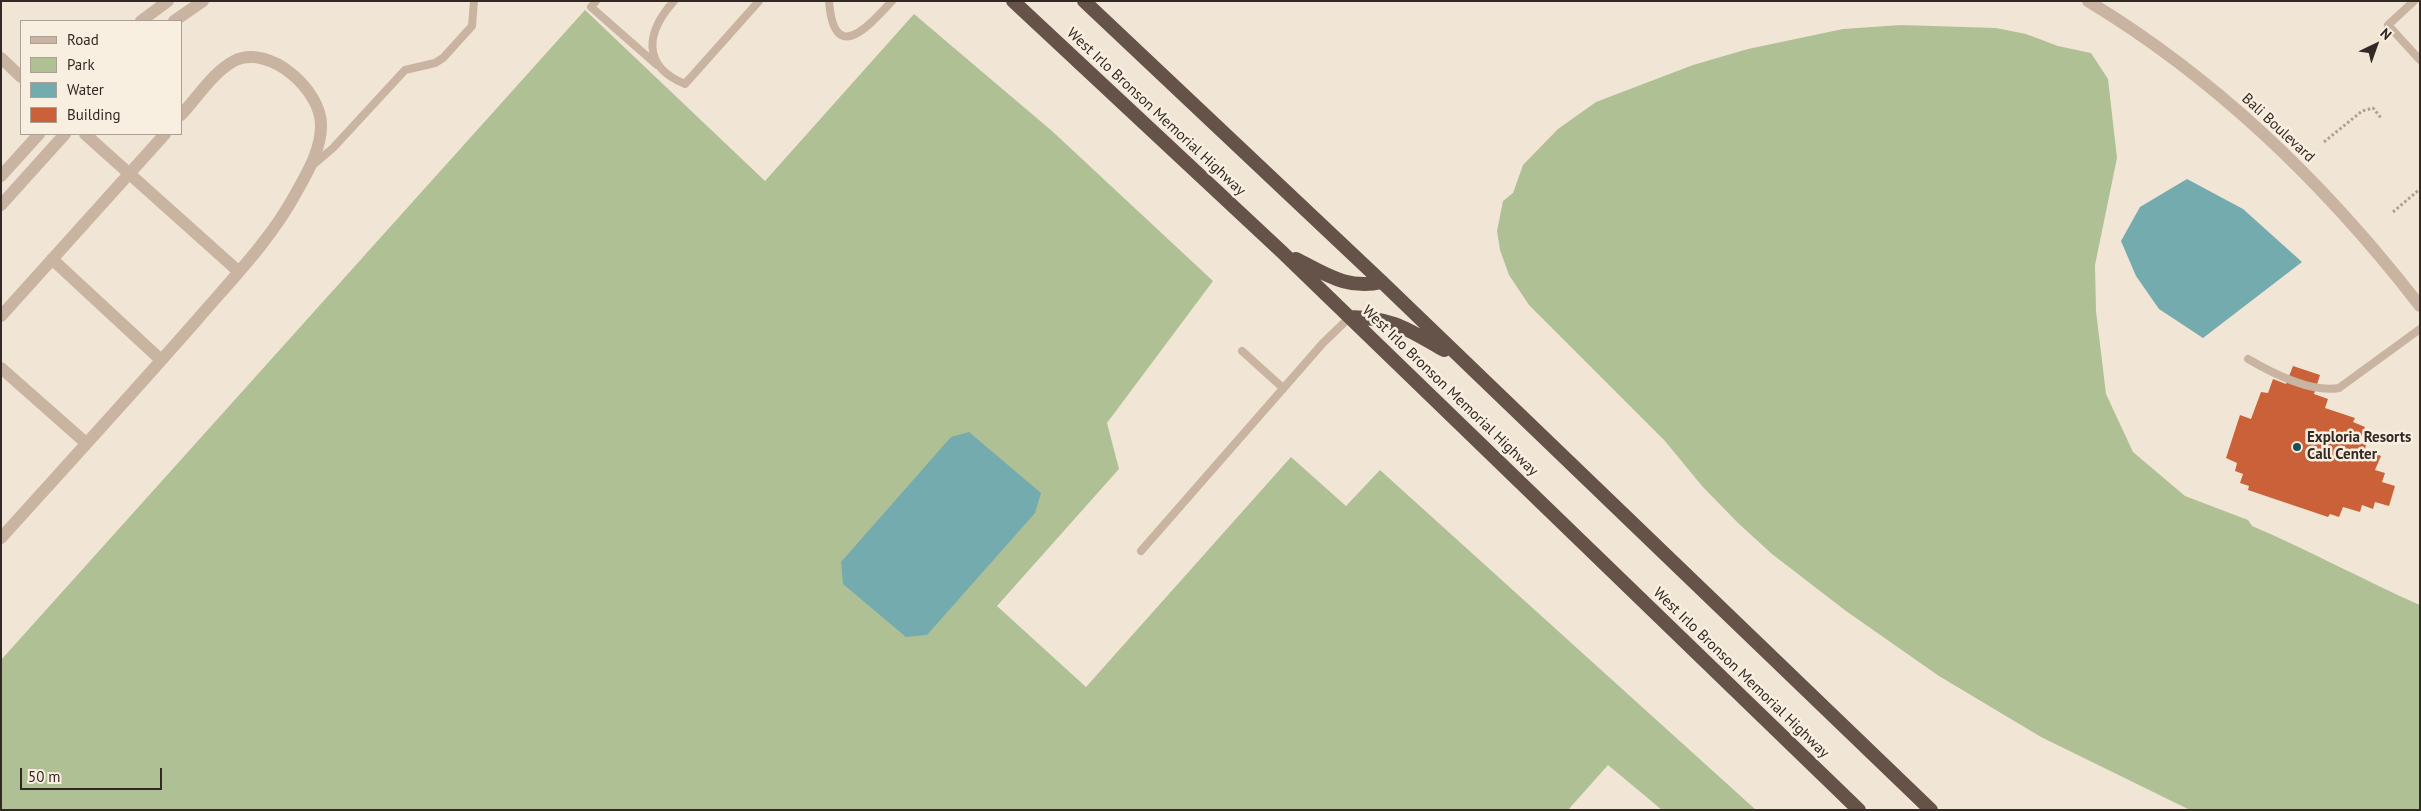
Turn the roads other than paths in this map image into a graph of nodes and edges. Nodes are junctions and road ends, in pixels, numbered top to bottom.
1 (168, 1) edge
2 (203, 1) edge
3 (474, 1) edge
4 (596, 1) edge
5 (674, 1) edge
6 (759, 1) edge
7 (829, 1) edge
8 (892, 1) edge
9 (1013, 1) edge
10 (1084, 1) edge
11 (2088, 1) edge
12 (2414, 1) edge
13 (142, 20) edge
14 (175, 20) edge
15 (2420, 60) edge
16 (3, 63) edge
17 (657, 65) junction
18 (20, 75) edge
19 (182, 114) edge
20 (38, 135) edge
21 (64, 135) edge
22 (86, 135) edge
23 (164, 135) edge
24 (307, 171) junction
25 (130, 174) junction
26 (1, 176) edge
27 (1, 205) edge
28 (1282, 252) junction
29 (52, 259) junction
30 (238, 272) junction
31 (1382, 282) junction
32 (2420, 306) edge
33 (1, 316) edge
34 (1350, 317) junction
35 (2420, 329) edge
36 (1242, 351) dead end
37 (2248, 359) dead end
38 (161, 360) junction
39 (1462, 360) junction
40 (1, 368) edge
41 (1284, 388) junction
42 (86, 443) junction
43 (4, 529) edge
44 (1141, 552) dead end
45 (1859, 810) edge
46 (1931, 810) edge

1 - 13 street
2 - 14 street
3 - 24 lane
4 - 17 lane
5 - 17 lane
6 - 17 lane
7 - 8 lane
9 - 28 highway, West Irlo Bronson Memorial Highway
10 - 31 highway, West Irlo Bronson Memorial Highway
11 - 32 street, Bali Boulevard
12 - 15 lane
16 - 18 street
19 - 24 street
20 - 26 street
21 - 27 street
22 - 25 street
23 - 25 street
24 - 30 street
25 - 29 street
25 - 30 street
28 - 31 highway
28 - 34 highway, West Irlo Bronson Memorial Highway
29 - 33 street
29 - 38 street
30 - 38 street
31 - 39 highway, West Irlo Bronson Memorial Highway
34 - 39 highway
34 - 41 lane
34 - 45 highway, West Irlo Bronson Memorial Highway
35 - 37 lane
36 - 41 lane
38 - 42 street
39 - 46 highway, West Irlo Bronson Memorial Highway
40 - 42 street
41 - 44 lane
42 - 43 street

